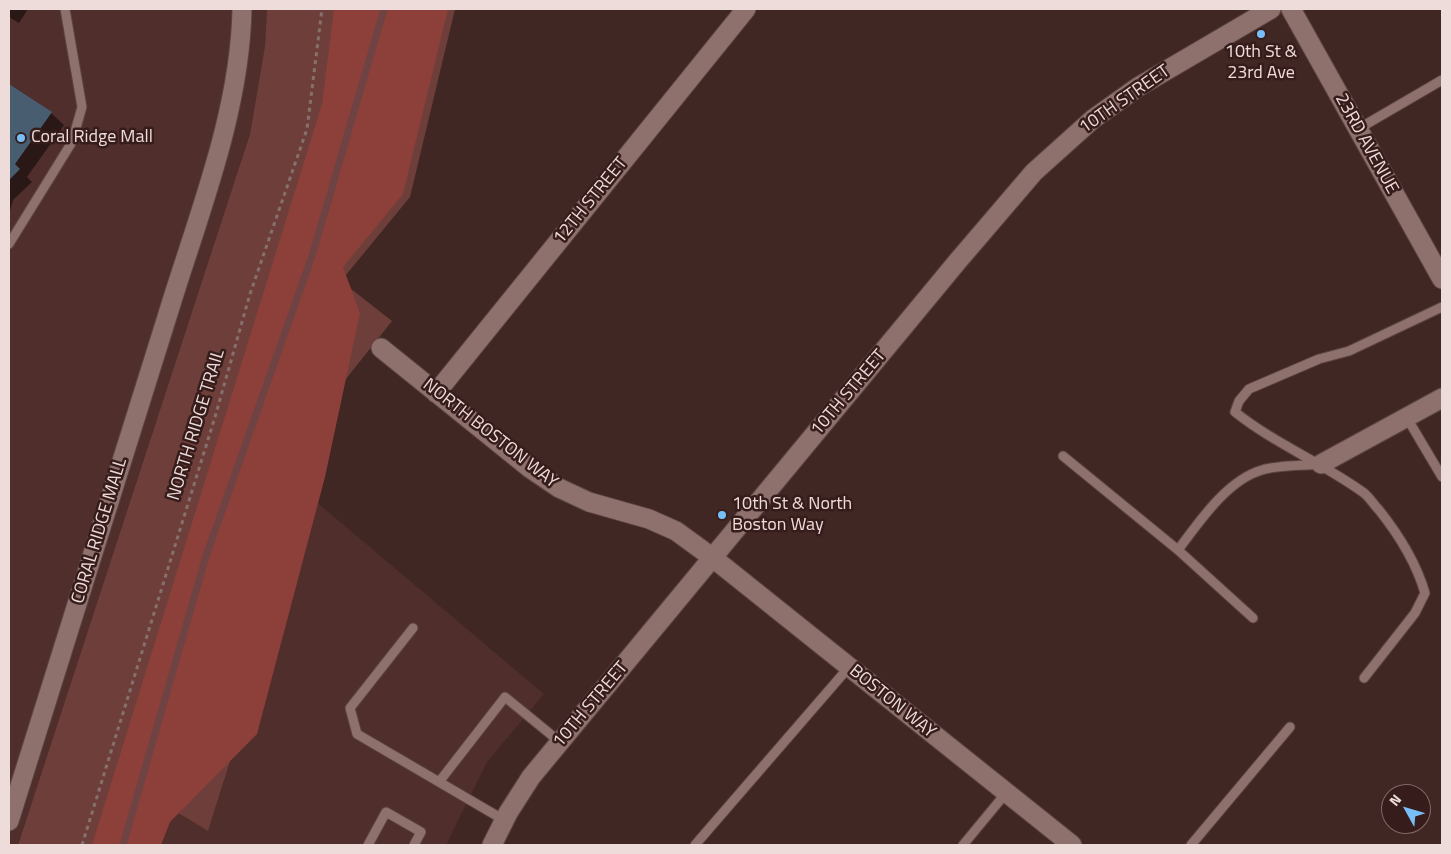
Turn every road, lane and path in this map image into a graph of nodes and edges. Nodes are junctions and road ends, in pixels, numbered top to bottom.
1 (65, 9) edge
2 (242, 9) edge
3 (322, 9) edge
4 (746, 9) edge
5 (1271, 9) edge
6 (1290, 9) edge
7 (1442, 80) edge
8 (1358, 129) junction
9 (9, 244) edge
10 (1442, 279) edge
11 (1442, 307) edge
12 (382, 348) dead end
13 (436, 393) junction
14 (1442, 398) edge
15 (1407, 418) junction
16 (1063, 456) dead end
17 (1321, 464) junction
18 (1442, 477) edge
19 (1178, 550) junction
20 (713, 558) junction
21 (1253, 618) dead end
22 (413, 628) dead end
23 (850, 667) junction
24 (1364, 678) dead end
25 (1290, 727) dead end
26 (560, 742) junction
27 (439, 782) junction
28 (1006, 793) junction
29 (504, 820) junction
30 (9, 821) edge
31 (82, 845) edge
32 (368, 845) edge
33 (414, 845) edge
34 (492, 845) edge
35 (695, 845) edge
36 (963, 845) edge
37 (1072, 845) edge
38 (1191, 845) edge

1 - 9 lane
2 - 30 street, CORAL RIDGE MALL
3 - 31 path, NORTH RIDGE TRAIL
4 - 13 street, 12TH STREET
5 - 20 street, 10TH STREET
6 - 8 street, 23RD AVENUE
7 - 8 lane
8 - 10 street, 23RD AVENUE
11 - 17 lane
12 - 13 street, NORTH BOSTON WAY
13 - 20 street, NORTH BOSTON WAY
14 - 15 street
15 - 17 street
15 - 18 lane
16 - 19 lane
17 - 19 lane
17 - 24 lane
19 - 21 lane
20 - 23 street, BOSTON WAY
20 - 26 street, 10TH STREET
22 - 27 lane
23 - 28 street, BOSTON WAY
23 - 35 lane
25 - 38 lane
26 - 27 lane
26 - 29 street, 10TH STREET
27 - 29 lane
28 - 36 lane
28 - 37 street, BOSTON WAY
29 - 34 street, 10TH STREET
32 - 33 lane

